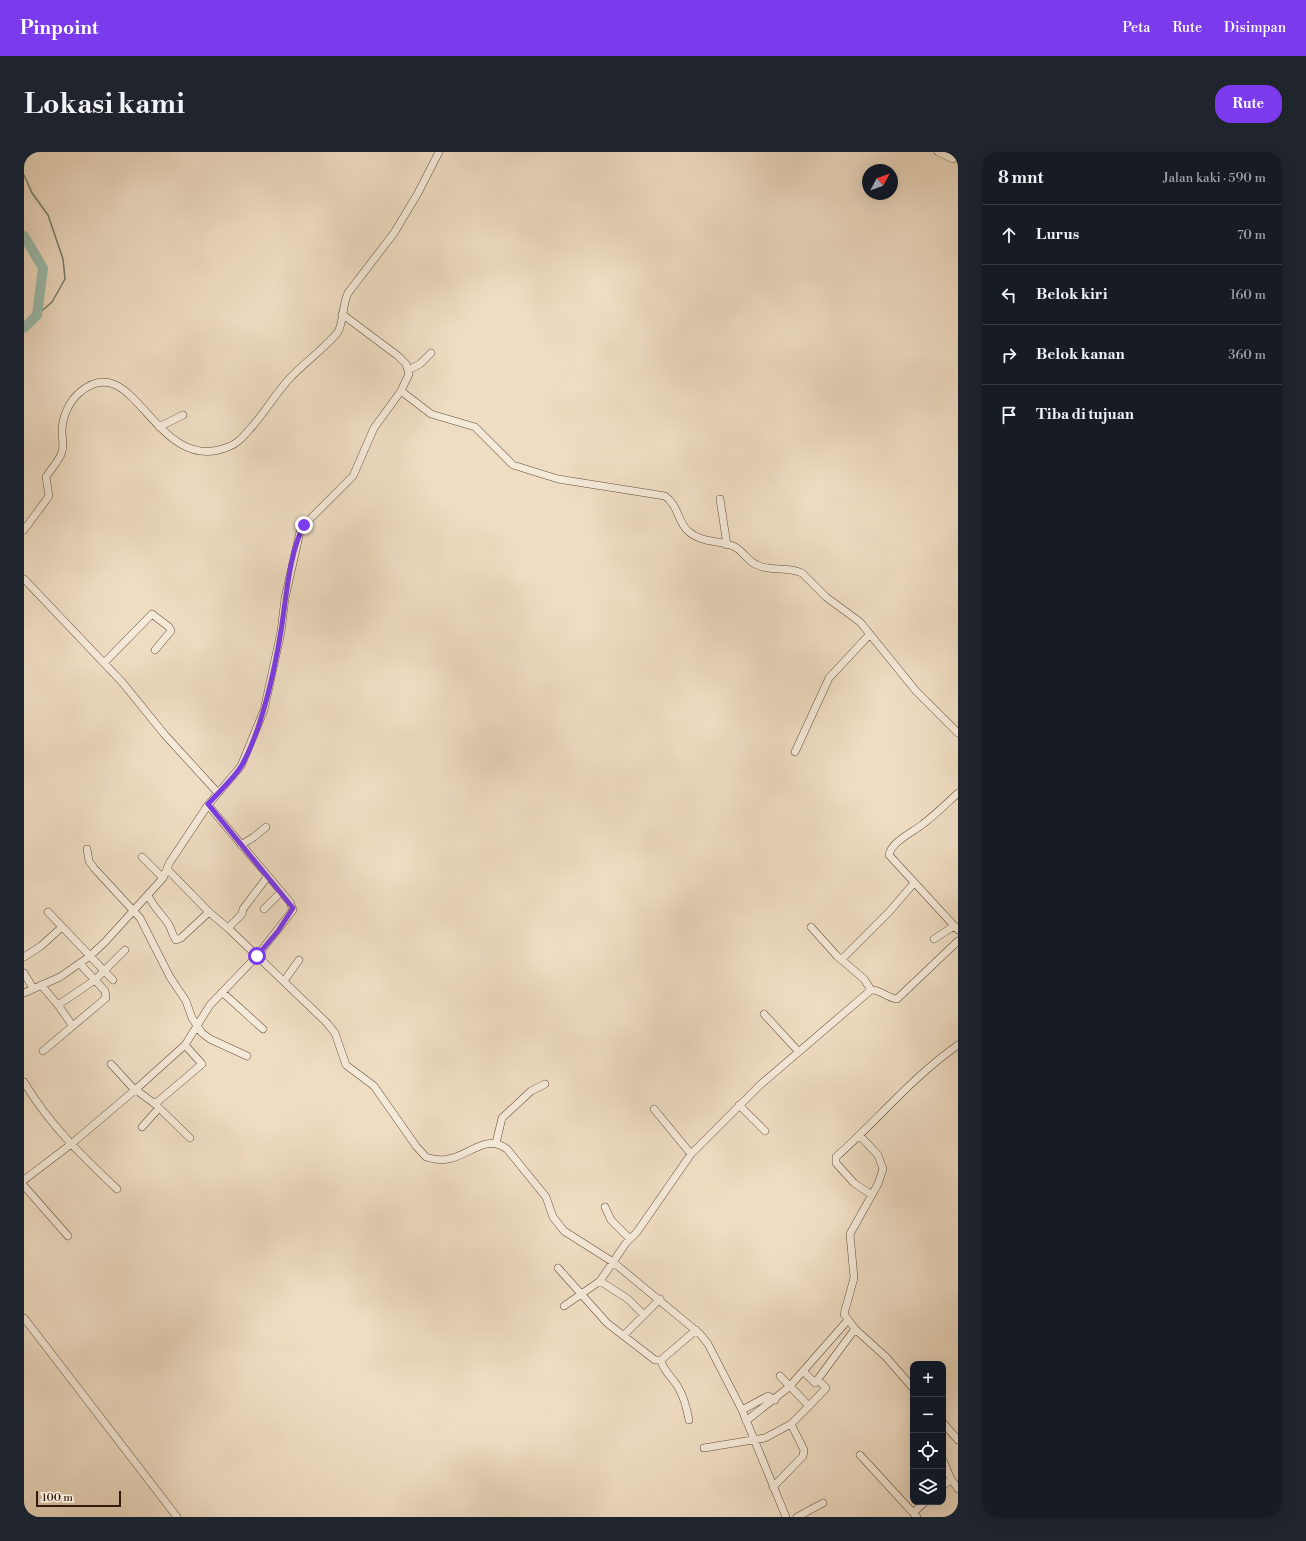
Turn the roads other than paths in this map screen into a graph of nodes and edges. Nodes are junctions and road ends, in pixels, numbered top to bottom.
1 (439, 152) edge
2 (938, 152) edge
3 (953, 159) dead end
4 (342, 314) junction
5 (431, 352) dead end
6 (408, 370) junction
7 (401, 391) junction
8 (183, 415) dead end
9 (159, 427) junction
10 (720, 499) dead end
11 (24, 530) edge
12 (727, 545) junction
13 (24, 579) edge
14 (870, 634) junction
15 (155, 650) dead end
16 (104, 663) junction
17 (958, 733) edge
18 (795, 752) dead end
19 (218, 793) junction
20 (958, 794) edge
21 (208, 804) junction
22 (266, 827) dead end
23 (241, 845) junction
24 (87, 849) dead end
25 (142, 857) dead end
26 (167, 869) junction
27 (268, 876) junction
28 (163, 878) junction
29 (914, 883) junction
30 (281, 892) junction
31 (148, 895) junction
32 (264, 909) dead end
33 (135, 910) junction
34 (48, 912) dead end
35 (209, 912) junction
36 (62, 927) junction
37 (811, 927) dead end
38 (228, 928) junction
39 (956, 928) edge
40 (934, 939) dead end
41 (958, 941) edge
42 (125, 950) dead end
43 (90, 956) junction
44 (257, 956) junction
45 (24, 957) edge
46 (842, 959) junction
47 (299, 960) dead end
48 (80, 964) junction
49 (104, 970) junction
50 (24, 972) edge
51 (95, 980) junction
52 (113, 980) dead end
53 (284, 981) junction
54 (41, 985) junction
55 (33, 988) junction
56 (871, 990) junction
57 (222, 992) junction
58 (24, 993) edge
59 (58, 1005) junction
60 (764, 1014) dead end
61 (196, 1025) junction
62 (72, 1026) junction
63 (263, 1029) dead end
64 (185, 1045) junction
65 (958, 1045) edge
66 (43, 1051) dead end
67 (798, 1051) junction
68 (247, 1056) dead end
69 (111, 1064) dead end
70 (24, 1082) edge
71 (545, 1084) dead end
72 (136, 1090) junction
73 (739, 1105) junction
74 (157, 1106) junction
75 (654, 1109) dead end
76 (142, 1127) dead end
77 (765, 1131) dead end
78 (860, 1136) junction
79 (190, 1138) dead end
80 (496, 1143) junction
81 (70, 1145) junction
82 (691, 1154) junction
83 (24, 1180) edge
84 (24, 1186) edge
85 (117, 1189) dead end
86 (872, 1195) junction
87 (605, 1207) dead end
88 (68, 1236) dead end
89 (630, 1239) junction
90 (613, 1262) junction
91 (558, 1268) dead end
92 (600, 1280) junction
93 (581, 1294) junction
94 (660, 1299) junction
95 (564, 1306) dead end
96 (644, 1315) junction
97 (24, 1318) edge
98 (848, 1320) junction
99 (855, 1329) junction
100 (696, 1330) junction
101 (624, 1335) junction
102 (661, 1360) junction
103 (803, 1371) junction
104 (780, 1376) dead end
105 (818, 1380) junction
106 (910, 1385) edge
107 (789, 1388) junction
108 (775, 1400) junction
109 (809, 1406) junction
110 (742, 1410) junction
111 (689, 1420) dead end
112 (746, 1421) junction
113 (790, 1424) junction
114 (946, 1426) edge
115 (753, 1438) junction
116 (957, 1438) edge
117 (704, 1448) dead end
118 (860, 1455) dead end
119 (946, 1466) edge
120 (952, 1479) junction
121 (946, 1484) edge
122 (773, 1487) junction
123 (958, 1489) edge
124 (823, 1503) dead end
125 (923, 1505) edge
126 (916, 1515) edge
127 (783, 1516) edge
128 (177, 1517) edge
129 (797, 1517) edge

1 - 4 street
2 - 3 street
4 - 6 street
4 - 9 street
5 - 6 street
6 - 7 street
7 - 12 street
7 - 19 street
8 - 9 street
9 - 11 street
10 - 12 street
12 - 14 street
13 - 16 street
14 - 17 street
14 - 18 street
15 - 16 street
16 - 19 street
19 - 21 street
20 - 29 street
21 - 23 street
21 - 26 street
22 - 23 street
23 - 27 street
24 - 33 street
25 - 28 street
26 - 28 street
26 - 35 street
27 - 30 street
27 - 38 street
28 - 31 street
29 - 39 street
29 - 46 street
30 - 32 street
30 - 44 street
31 - 33 street
31 - 35 street
33 - 43 street
33 - 61 street
34 - 36 street
35 - 38 street
36 - 43 street
36 - 45 street
37 - 46 street
38 - 44 street
39 - 40 street
41 - 56 street
42 - 49 street
43 - 48 street
43 - 49 street
44 - 53 street
44 - 57 street
46 - 56 street
47 - 53 street
48 - 51 street
48 - 54 street
49 - 51 street
49 - 52 street
50 - 55 street
51 - 59 street
51 - 62 street
53 - 80 street
54 - 55 street
54 - 59 street
55 - 58 street
56 - 67 street
57 - 61 street
57 - 63 street
59 - 62 street
60 - 67 street
61 - 64 street
61 - 68 street
62 - 66 street
64 - 72 street
64 - 74 street
65 - 78 street
67 - 73 street
69 - 72 street
70 - 81 street
71 - 80 street
72 - 74 street
72 - 81 street
73 - 77 street
73 - 82 street
74 - 76 street
74 - 79 street
75 - 82 street
78 - 86 street
78 - 86 street
80 - 90 street
81 - 83 street
81 - 85 street
82 - 89 street
84 - 88 street
86 - 98 street
87 - 89 street
89 - 90 street
90 - 92 street
90 - 94 street
91 - 93 street
92 - 93 street
92 - 96 street
93 - 95 street
93 - 101 street
94 - 96 street
94 - 100 street
96 - 101 street
97 - 128 street
98 - 99 street
98 - 103 street
99 - 105 street
99 - 106 street
100 - 102 street
100 - 110 street
101 - 102 street
102 - 111 street
103 - 105 street
103 - 107 street
104 - 107 street
105 - 109 street
107 - 108 street
107 - 109 street
108 - 110 street
108 - 112 street
109 - 113 street
110 - 112 street
112 - 115 street
113 - 115 street
113 - 122 street
114 - 116 street
115 - 117 street
115 - 122 street
118 - 126 street
119 - 120 street
120 - 121 street
120 - 123 street
122 - 127 street
124 - 129 street
125 - 126 street

